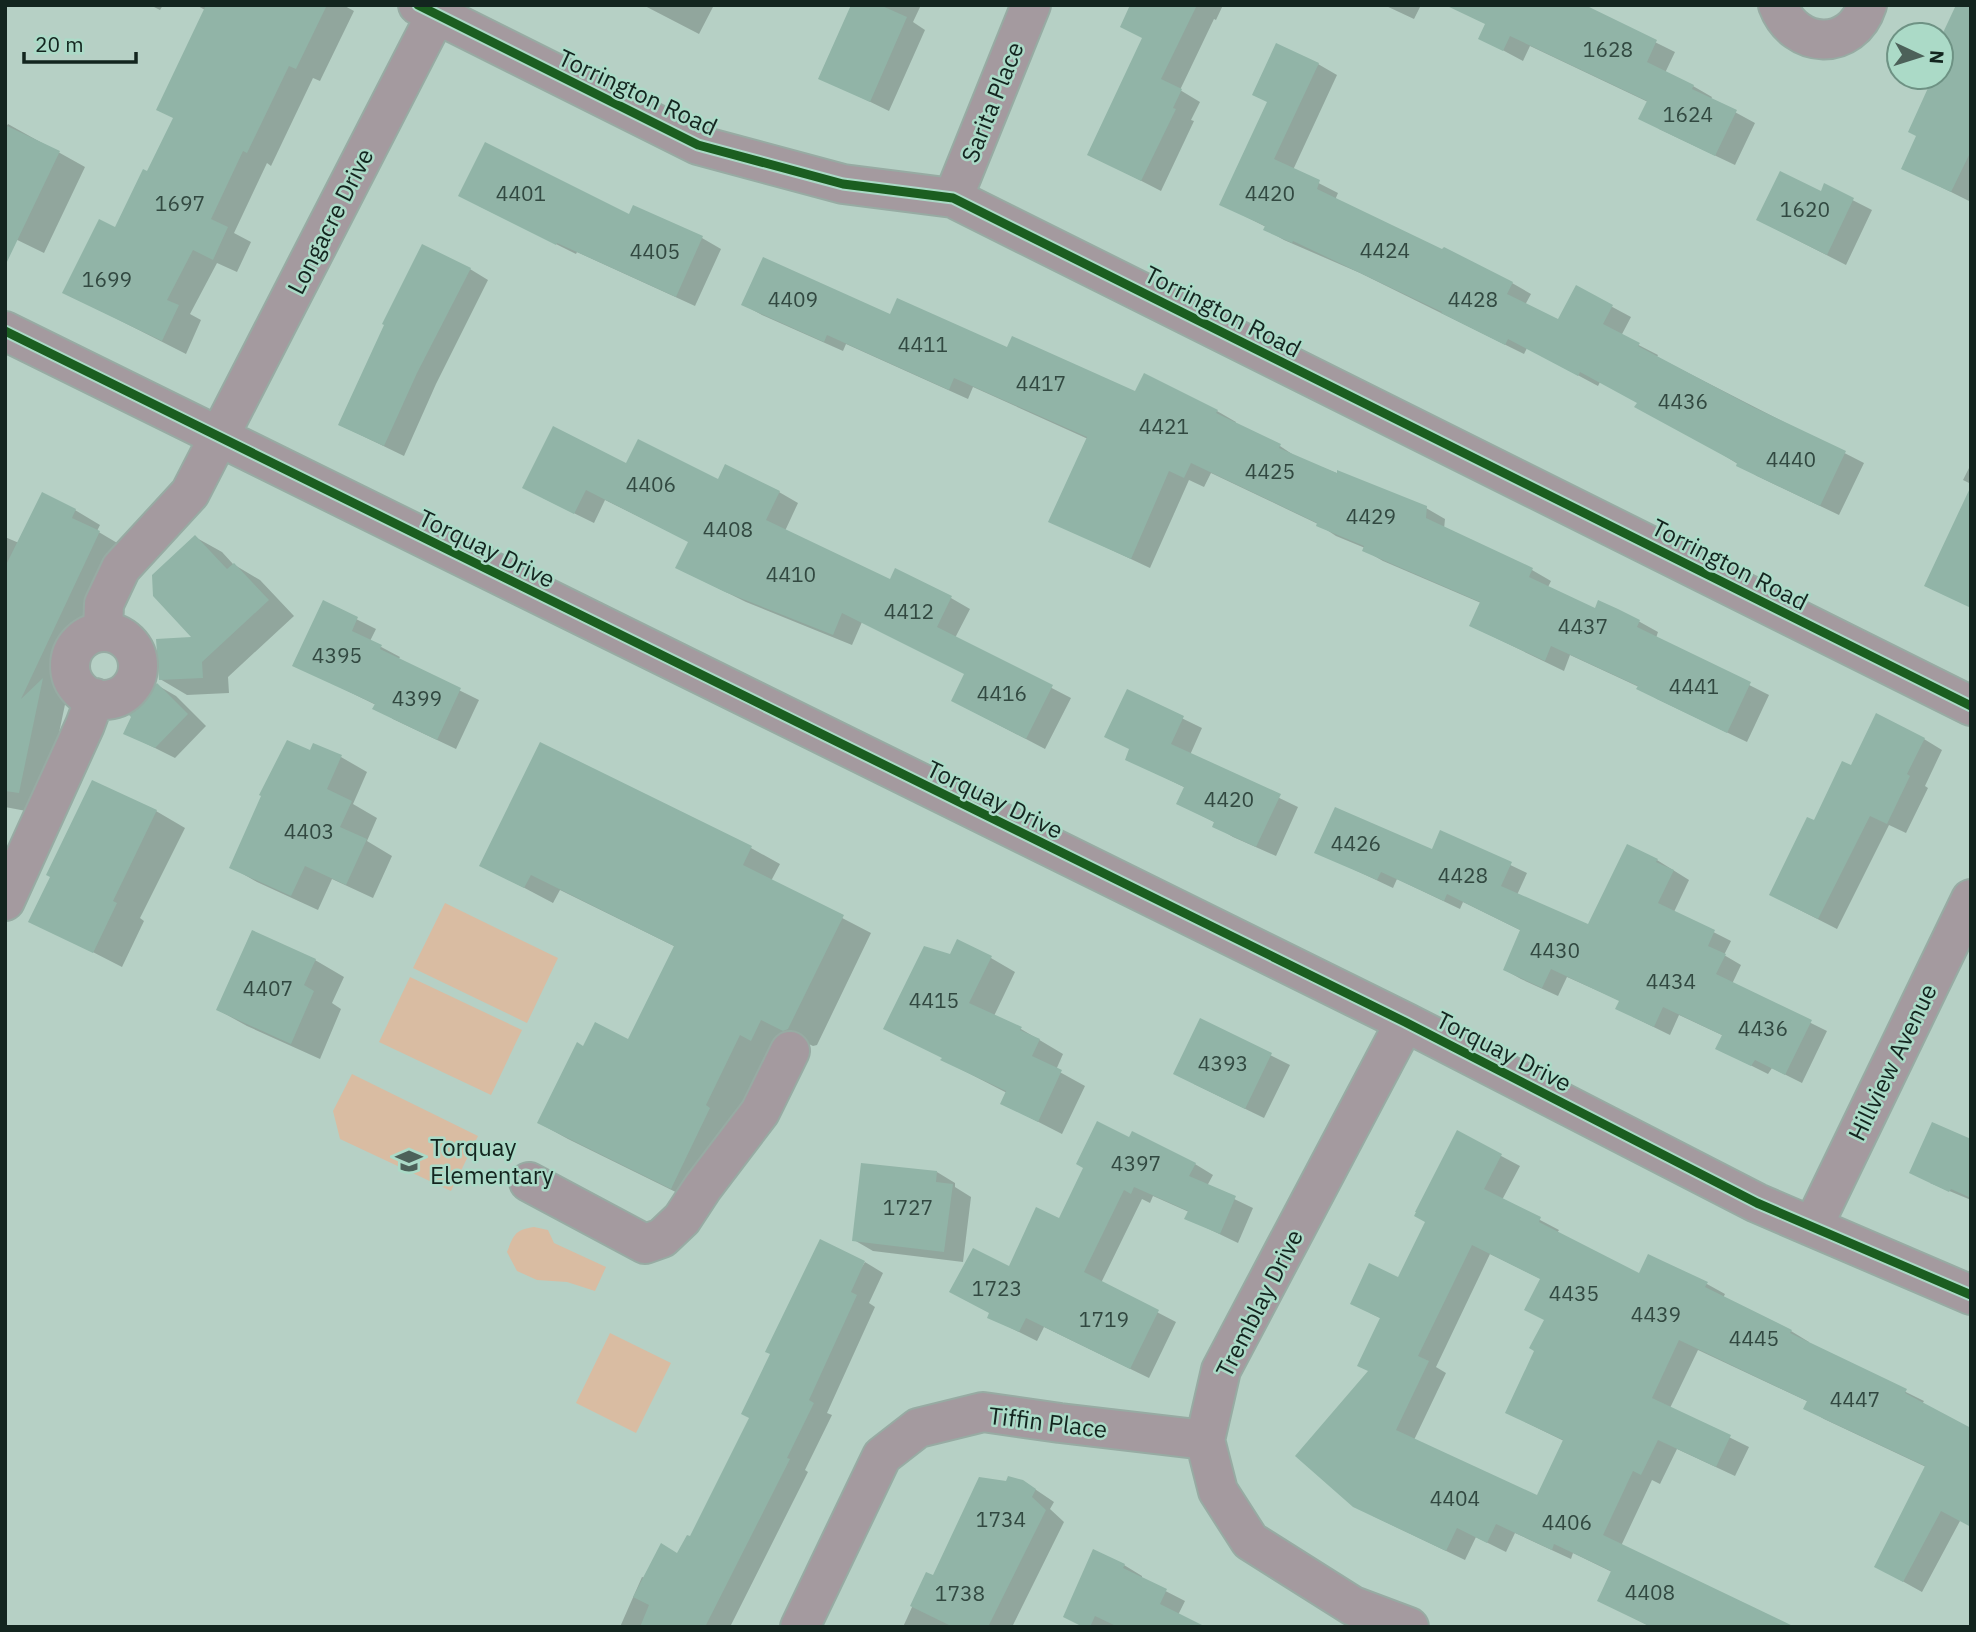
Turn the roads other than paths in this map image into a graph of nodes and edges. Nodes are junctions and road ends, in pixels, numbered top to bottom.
1 (1031, 5) edge
2 (1778, 5) edge
3 (1867, 5) edge
4 (432, 9) edge
5 (953, 198) junction
6 (5, 331) edge
7 (219, 437) junction
8 (103, 632) junction
9 (94, 698) junction
10 (1971, 706) edge
11 (1971, 899) edge
12 (5, 901) edge
13 (1405, 1021) junction
14 (790, 1051) dead end
15 (529, 1182) dead end
16 (1813, 1226) junction
17 (1971, 1295) edge
18 (1205, 1440) junction
19 (1348, 1616) edge
20 (800, 1627) edge
21 (1409, 1627) edge

1 - 5 street, Sarita Place
2 - 3 street
4 - 5 street, Torrington Road
4 - 7 street, Longacre Drive
5 - 10 street, Torrington Road
6 - 7 street, Torquay Drive
7 - 8 street, Longacre Drive
7 - 13 street, Torquay Drive
8 - 9 street
8 - 9 street
9 - 12 street
11 - 16 street, Hillview Avenue
13 - 16 street, Torquay Drive
13 - 18 street, Tremblay Drive
14 - 15 street
16 - 17 street, Torquay Drive
18 - 19 street, Tremblay Drive
18 - 20 street, Tiffin Place
19 - 21 street, Tremblay Drive

